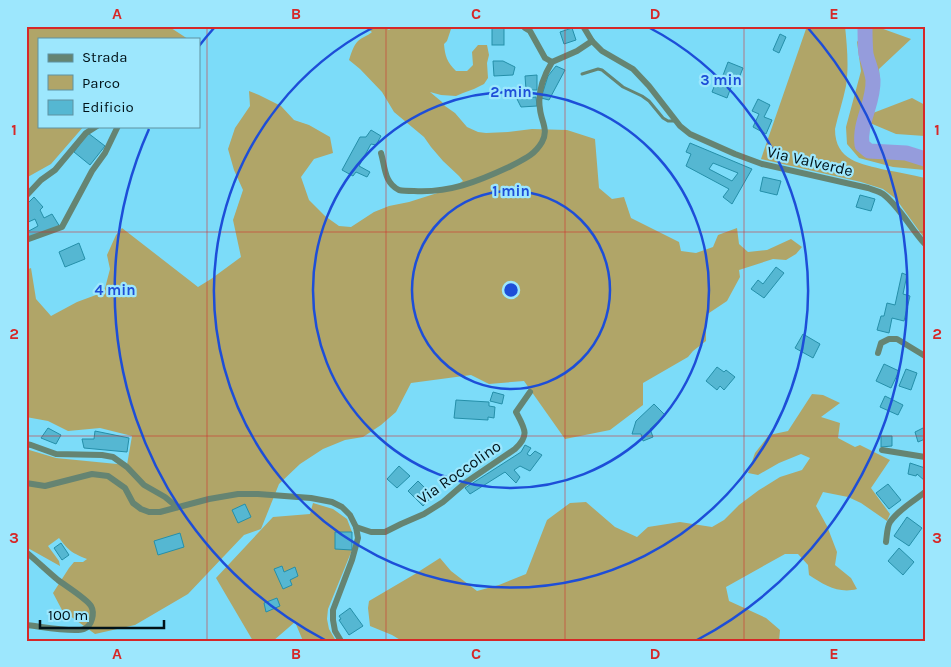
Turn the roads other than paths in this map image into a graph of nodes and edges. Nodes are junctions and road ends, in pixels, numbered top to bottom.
1 (583, 26) edge
2 (525, 28) dead end
3 (592, 40) junction
4 (552, 62) junction
5 (582, 74) dead end
6 (676, 121) junction
7 (94, 128) edge
8 (117, 128) edge
9 (381, 153) dead end
10 (26, 196) edge
11 (26, 240) edge
12 (925, 244) edge
13 (878, 353) dead end
14 (925, 356) edge
15 (530, 392) dead end
16 (26, 444) edge
17 (882, 450) dead end
18 (925, 457) edge
19 (26, 483) edge
20 (925, 492) edge
21 (176, 508) junction
22 (356, 527) junction
23 (886, 542) dead end
24 (26, 552) edge
25 (26, 625) edge
26 (341, 641) edge

1 - 3 street, Via Valverde
2 - 4 street
3 - 4 street
3 - 6 street, Via Valverde
4 - 9 street
5 - 6 lane, Via Valverde
6 - 12 street, Via Valverde
7 - 10 street
8 - 11 street
13 - 14 street
15 - 22 street, Via Roccolino
16 - 21 street
17 - 18 street
19 - 21 street
20 - 23 street
21 - 22 street
22 - 26 street
24 - 25 street

